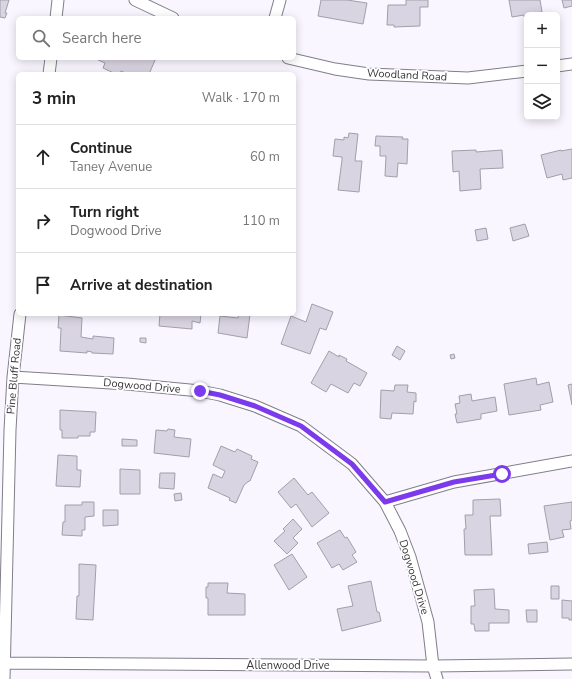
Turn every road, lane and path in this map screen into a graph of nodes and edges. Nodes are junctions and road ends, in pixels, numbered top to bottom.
1 (58, 0) edge
2 (135, 0) edge
3 (280, 0) edge
4 (56, 16) edge
5 (169, 16) edge
6 (276, 16) edge
7 (51, 60) edge
8 (296, 60) edge
9 (572, 64) edge
10 (560, 66) edge
11 (49, 72) edge
12 (524, 72) edge
13 (20, 316) edge
14 (13, 377) junction
15 (572, 461) edge
16 (385, 502) junction
17 (2, 663) edge
18 (572, 664) edge
19 (433, 666) junction
20 (4, 679) edge
21 (437, 679) edge

1 - 4 street
2 - 5 street
3 - 6 street
7 - 11 street
8 - 12 street, Woodland Road
9 - 10 street
13 - 14 street, Pine Bluff Road
14 - 16 street, Dogwood Drive
14 - 17 street, Pine Bluff Road
15 - 16 street
16 - 19 street, Dogwood Drive
17 - 19 street, Allenwood Drive
17 - 20 street, Pine Bluff Road
18 - 19 street, Allenwood Drive
19 - 21 street, Dogwood Drive

